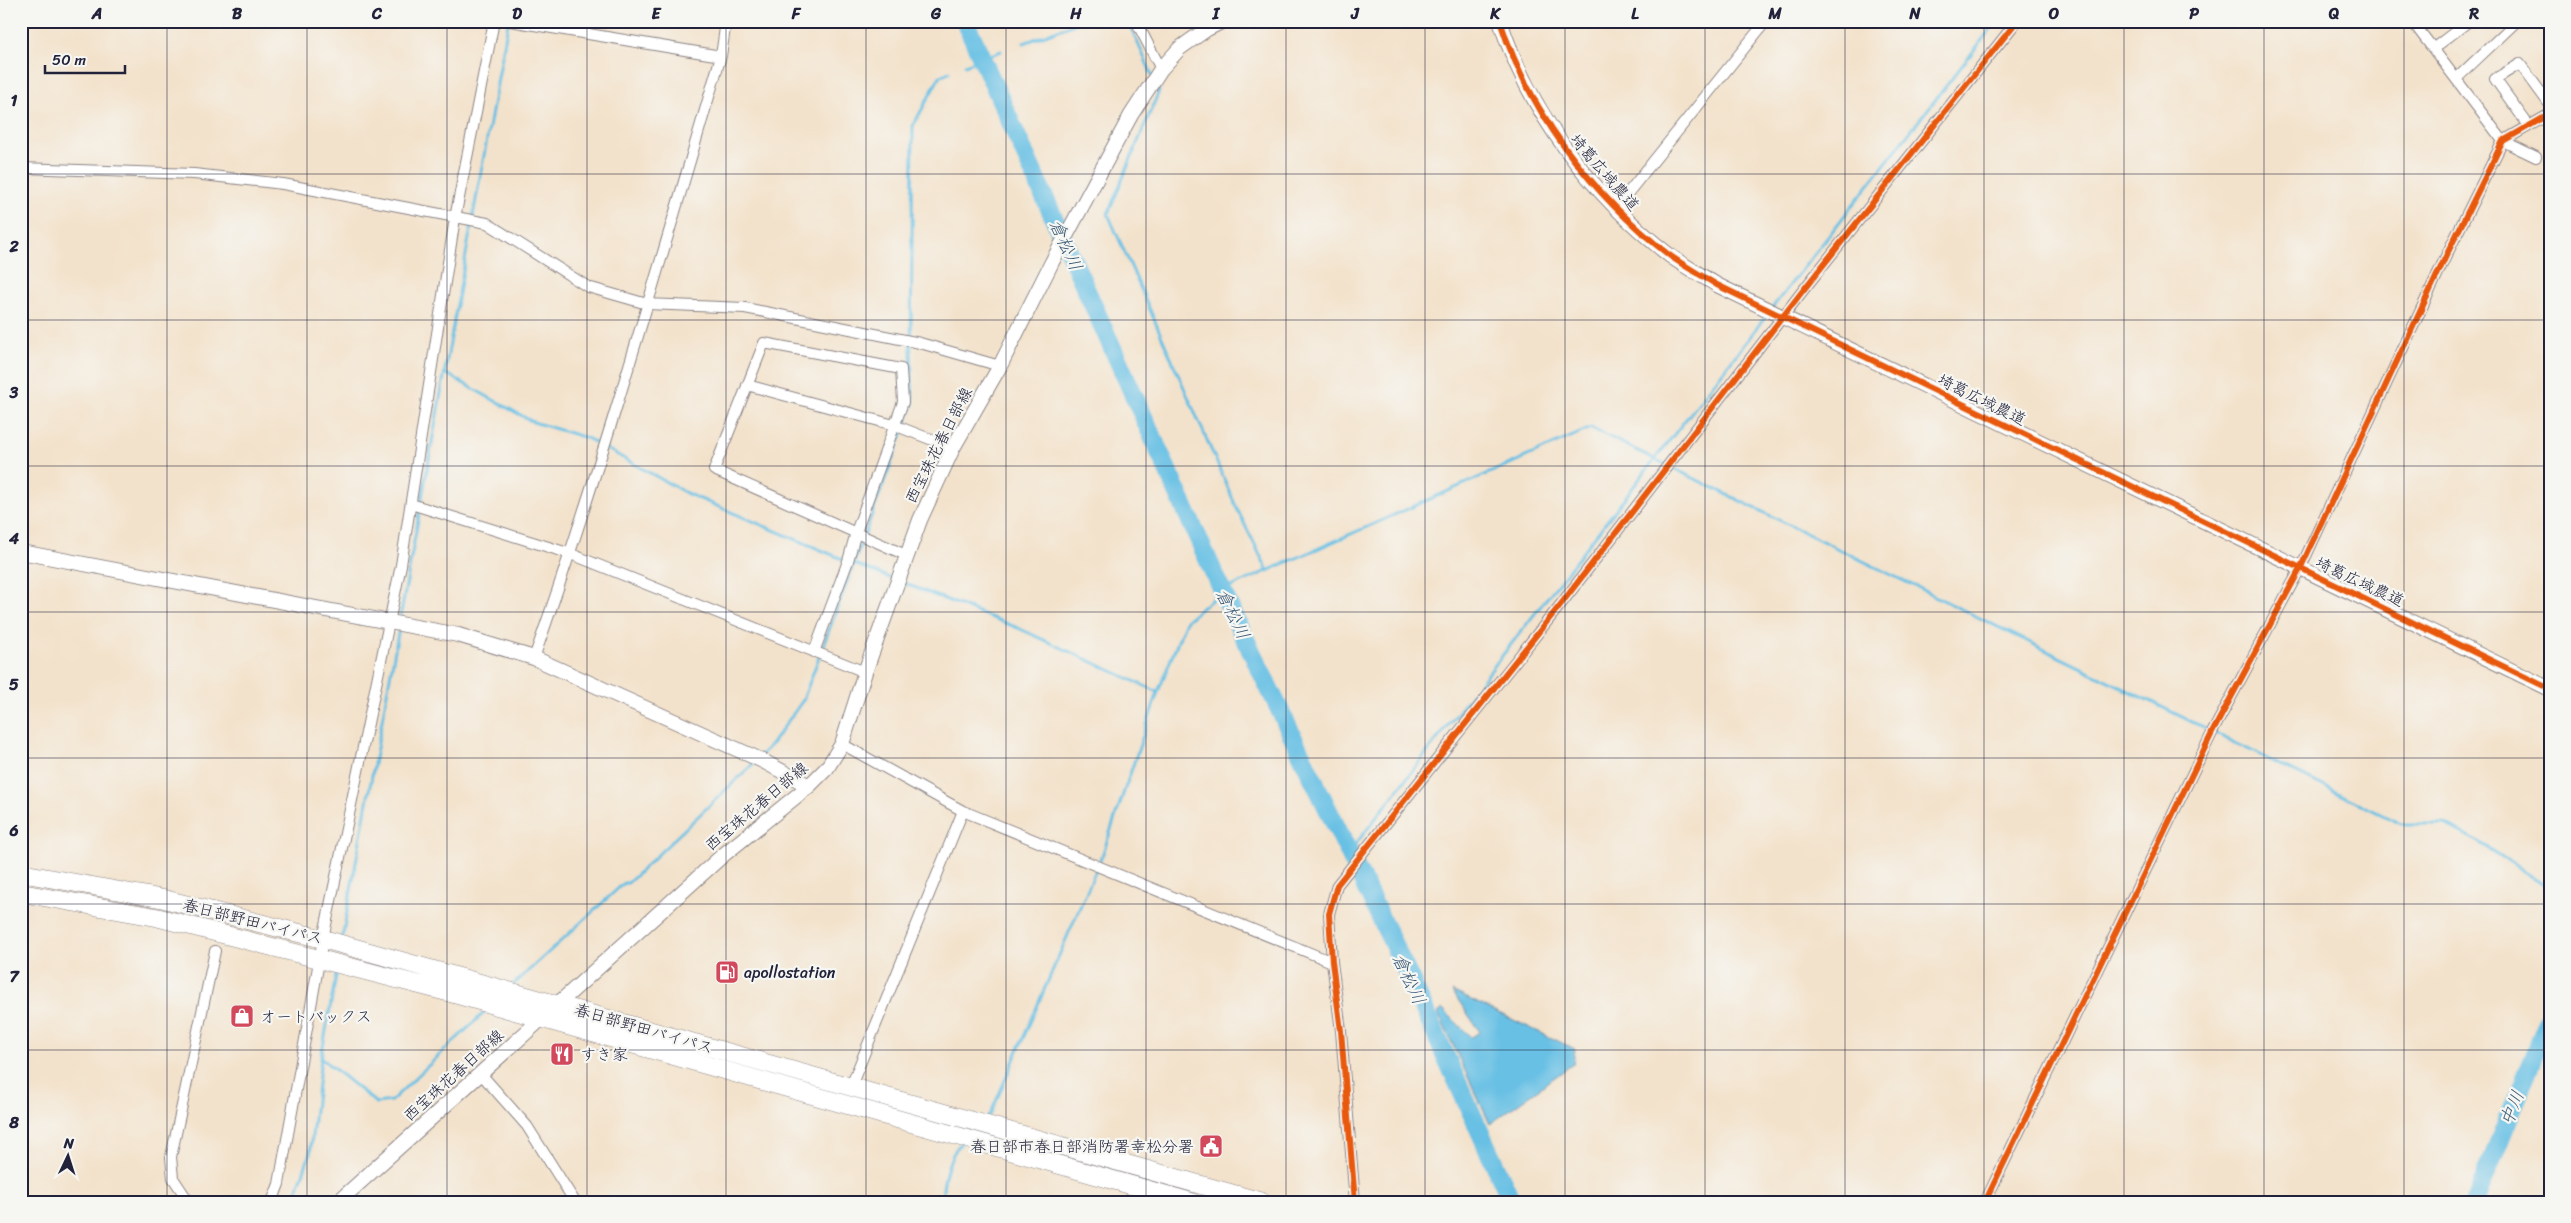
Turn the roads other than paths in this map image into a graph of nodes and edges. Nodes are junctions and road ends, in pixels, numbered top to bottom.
1 (494, 21) edge
2 (726, 21) edge
3 (1136, 21) edge
4 (1223, 21) edge
5 (1500, 21) edge
6 (1766, 21) edge
7 (2017, 21) edge
8 (2412, 21) edge
9 (2469, 21) edge
10 (2517, 21) edge
11 (513, 22) edge
12 (2434, 48) junction
13 (721, 56) junction
14 (1161, 69) junction
15 (2457, 78) junction
16 (2550, 105) edge
17 (2550, 114) edge
18 (2529, 126) junction
19 (2503, 141) junction
20 (2536, 157) dead end
21 (21, 168) edge
22 (1615, 209) junction
23 (455, 218) junction
24 (648, 304) junction
25 (1783, 318) junction
26 (1000, 366) junction
27 (748, 385) junction
28 (894, 425) junction
29 (953, 448) junction
30 (411, 504) junction
31 (856, 532) junction
32 (21, 552) edge
33 (571, 554) junction
34 (908, 556) junction
35 (2300, 568) junction
36 (387, 622) junction
37 (814, 652) junction
38 (534, 658) junction
39 (864, 672) junction
40 (2550, 689) edge
41 (842, 744) junction
42 (809, 786) junction
43 (963, 811) junction
44 (21, 873) edge
45 (21, 893) edge
46 (323, 939) junction
47 (215, 951) dead end
48 (320, 958) junction
49 (1332, 962) junction
50 (558, 1004) junction
51 (542, 1018) junction
52 (480, 1074) junction
53 (851, 1086) junction
54 (189, 1202) edge
55 (272, 1202) edge
56 (338, 1202) edge
57 (575, 1202) edge
58 (1191, 1202) edge
59 (1262, 1202) edge
60 (1355, 1202) edge
61 (1985, 1202) edge

1 - 23 street
2 - 13 street
3 - 14 street
4 - 14 street
5 - 22 street, 埼葛広域農道
6 - 22 street
7 - 25 street
8 - 12 street
9 - 12 street
10 - 15 street
11 - 13 street
12 - 15 street
13 - 24 street
14 - 26 street, 西宝珠花春日部線
15 - 19 street
16 - 18 street
17 - 18 street
18 - 19 street
19 - 20 street
19 - 35 street
21 - 23 street
22 - 25 street, 埼葛広域農道
23 - 24 street
23 - 30 street
24 - 26 street
24 - 33 street
25 - 35 street, 埼葛広域農道
25 - 49 street
26 - 29 street, 西宝珠花春日部線
27 - 28 street
27 - 28 street
27 - 31 street
28 - 29 street
28 - 31 street
29 - 34 street, 西宝珠花春日部線
30 - 33 street
30 - 36 street
31 - 34 street
31 - 37 street
32 - 36 street
33 - 37 street
33 - 38 street
34 - 39 street, 西宝珠花春日部線
35 - 40 street, 埼葛広域農道
35 - 61 street
36 - 38 street
36 - 46 street
37 - 39 street
38 - 42 street
39 - 41 street, 西宝珠花春日部線
41 - 42 street, 西宝珠花春日部線
41 - 43 street
42 - 50 street, 西宝珠花春日部線
43 - 49 street
43 - 53 street
44 - 46 highway, 春日部野田バイパス
45 - 48 highway, 春日部野田バイパス
46 - 48 street
46 - 50 highway, 春日部野田バイパス
47 - 54 street
48 - 51 highway, 春日部野田バイパス
48 - 55 street
49 - 60 street
50 - 51 street, 西宝珠花春日部線
50 - 53 highway, 春日部野田バイパス
51 - 52 street, 西宝珠花春日部線
51 - 58 highway, 春日部野田バイパス
52 - 56 street, 西宝珠花春日部線
52 - 57 street
53 - 59 highway, 春日部野田バイパス

